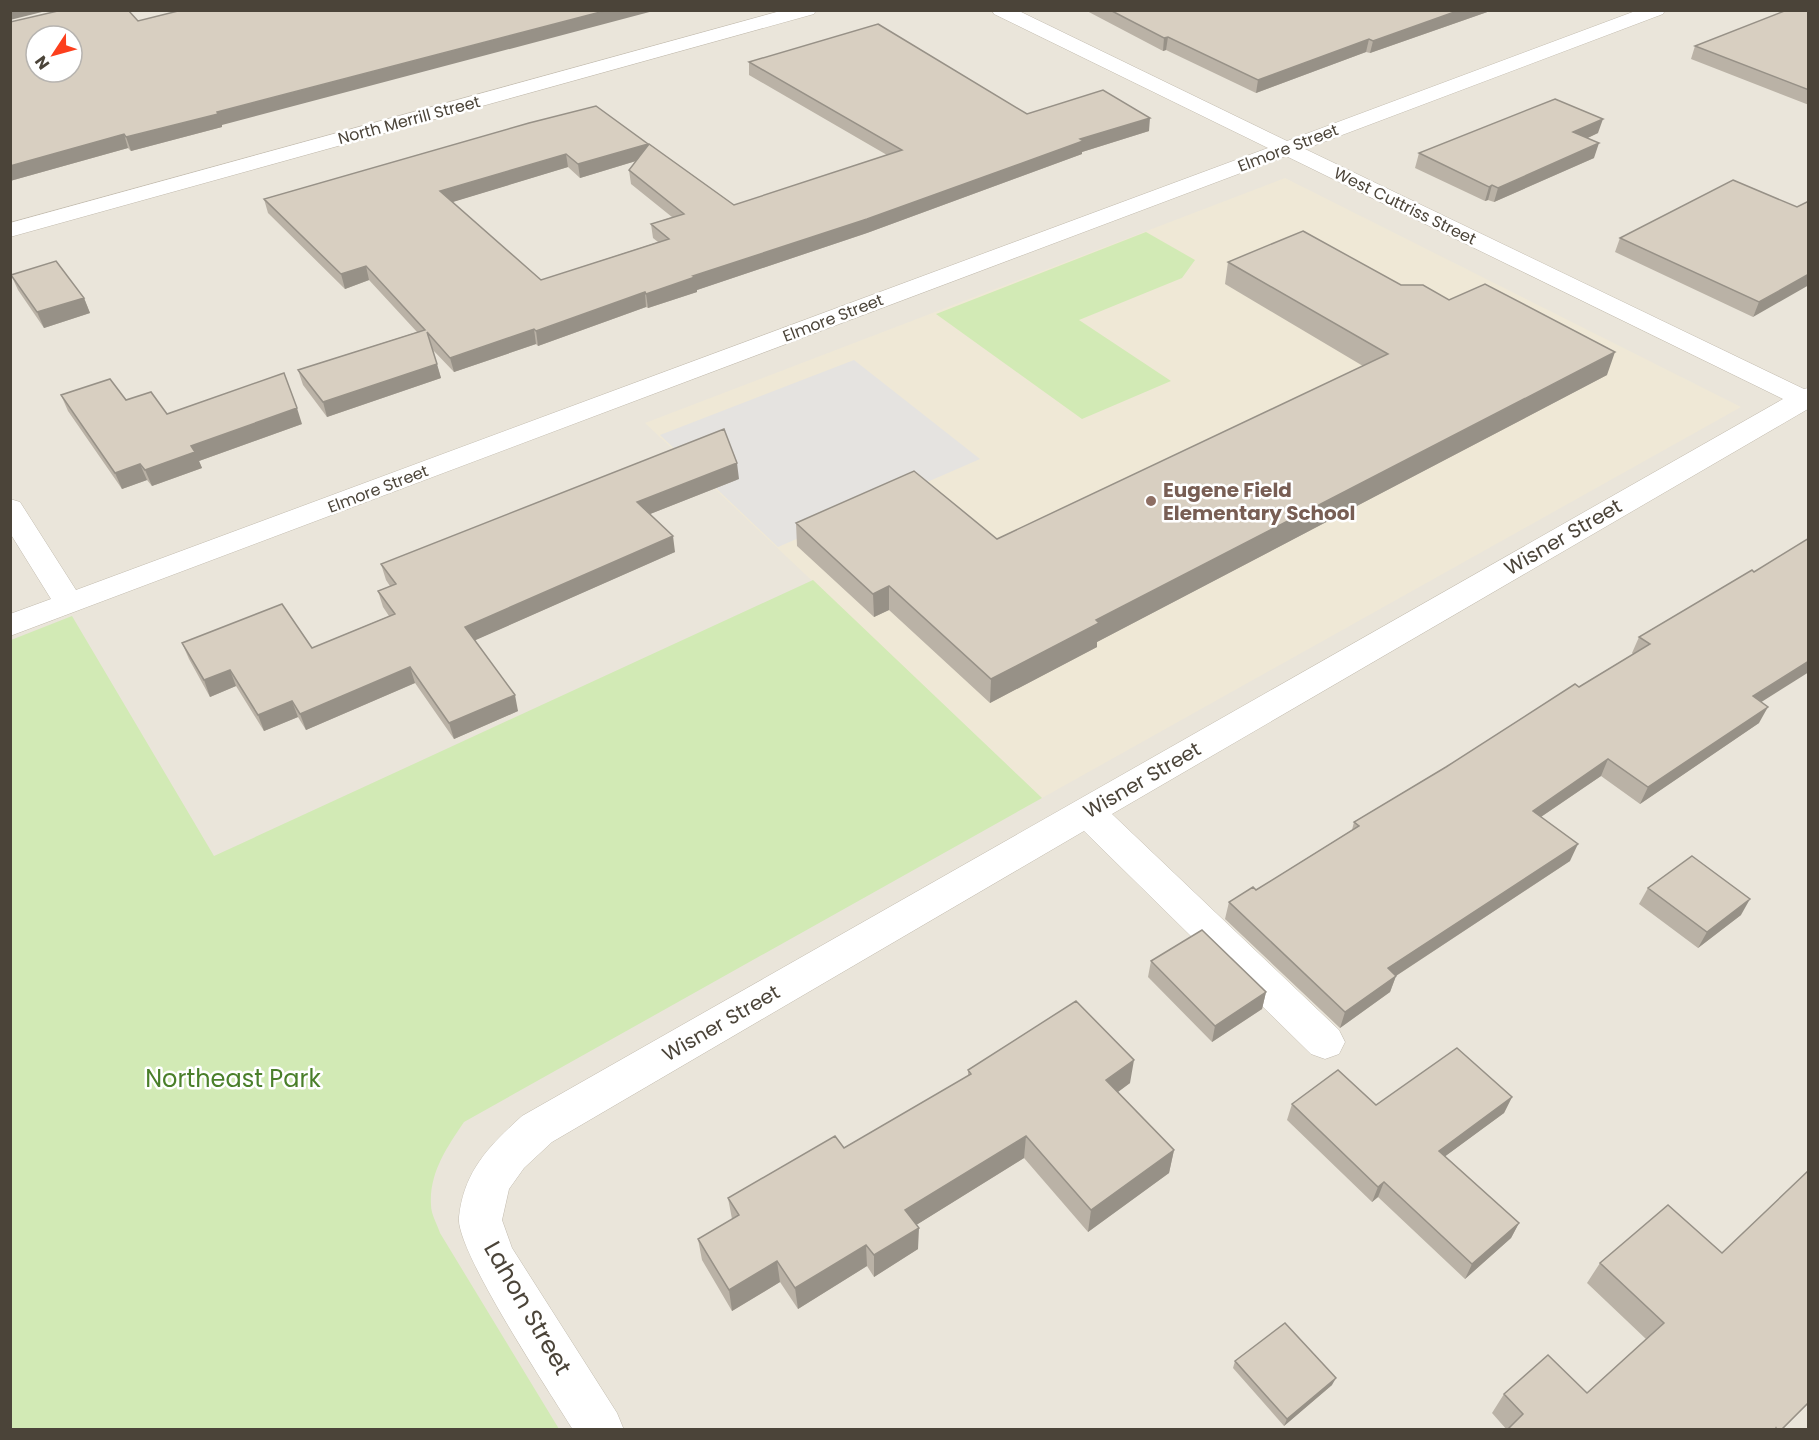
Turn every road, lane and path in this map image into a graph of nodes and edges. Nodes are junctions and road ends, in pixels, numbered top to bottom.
1 (807, 10) edge
2 (1001, 10) edge
3 (1656, 10) edge
4 (1286, 149) junction
5 (10, 230) edge
6 (1807, 398) edge
7 (10, 508) edge
8 (69, 604) junction
9 (10, 626) edge
10 (1087, 812) junction
11 (1326, 1042) dead end
12 (489, 1181) joint
13 (600, 1430) edge

1 - 5 street, North Merrill Street
2 - 4 street, West Cuttriss Street
3 - 4 street, Elmore Street
4 - 6 street, West Cuttriss Street
4 - 8 street, Elmore Street
6 - 10 street, Wisner Street
7 - 8 street
8 - 9 street, Elmore Street
10 - 11 street
10 - 12 street, Wisner Street
12 - 13 street, Lahon Street

